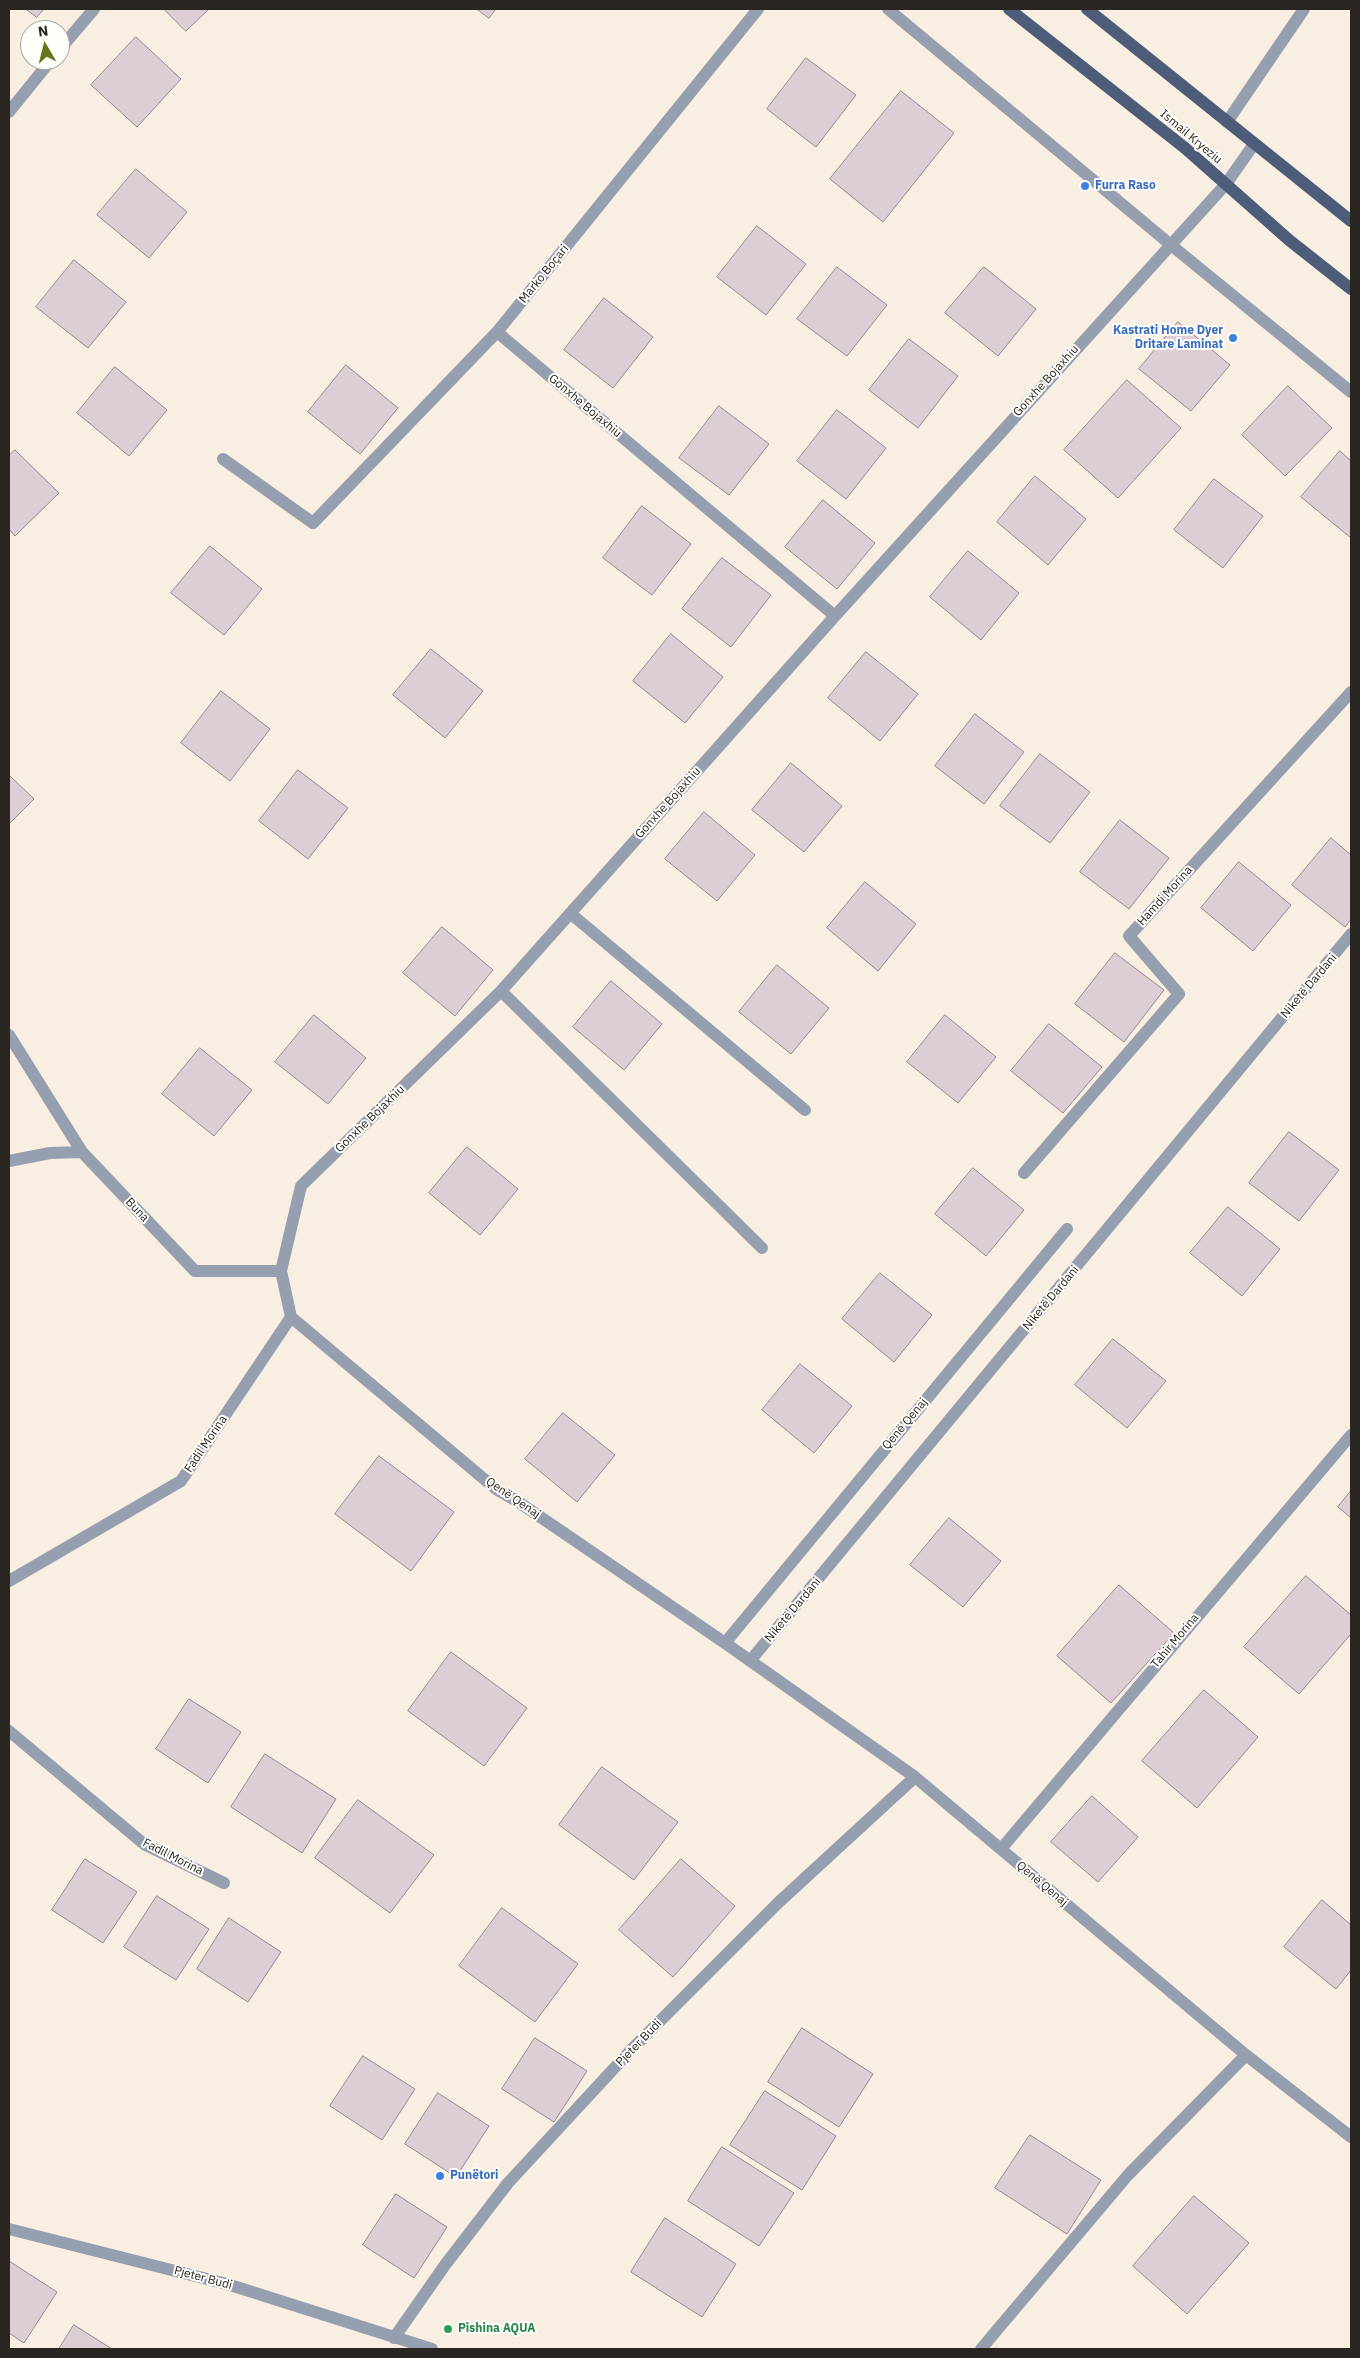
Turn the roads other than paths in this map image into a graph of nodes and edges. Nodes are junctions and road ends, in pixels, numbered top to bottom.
1 (94, 9) edge
2 (758, 9) edge
3 (888, 9) edge
4 (1010, 9) edge
5 (1087, 9) edge
6 (1304, 9) edge
7 (70, 38) edge
8 (43, 70) edge
9 (9, 112) edge
10 (1227, 122) junction
11 (1254, 144) junction
12 (1226, 184) junction
13 (1351, 221) edge
14 (1171, 245) junction
15 (1351, 289) edge
16 (497, 332) junction
17 (1351, 392) edge
18 (223, 459) dead end
19 (835, 616) junction
20 (1351, 692) edge
21 (570, 913) junction
22 (1351, 934) edge
23 (501, 991) junction
24 (9, 1035) edge
25 (805, 1110) dead end
26 (82, 1152) junction
27 (9, 1161) edge
28 (1024, 1173) dead end
29 (1067, 1229) dead end
30 (762, 1248) dead end
31 (282, 1271) junction
32 (291, 1317) junction
33 (1351, 1435) edge
34 (9, 1581) edge
35 (725, 1642) junction
36 (750, 1662) junction
37 (9, 1731) edge
38 (915, 1777) junction
39 (1000, 1849) junction
40 (224, 1883) dead end
41 (1246, 2055) junction
42 (1351, 2138) edge
43 (9, 2229) edge
44 (394, 2338) junction
45 (432, 2349) edge
46 (981, 2349) edge

1 - 7 street
2 - 16 street, Marko Boçari
3 - 14 street
4 - 12 main road, Ismail Kryeziu
5 - 10 main road
6 - 10 street
8 - 9 street
10 - 11 main road
11 - 12 street, Gonxhe Bojaxhiu
11 - 13 main road
12 - 14 street, Gonxhe Bojaxhiu
12 - 15 main road, Ismail Kryeziu
14 - 17 street
14 - 19 street, Gonxhe Bojaxhiu
16 - 18 street, Marko Boçari
16 - 19 street, Gonxhe Bojaxhiu
19 - 21 street, Gonxhe Bojaxhiu
20 - 28 street, Hamdi Morina
21 - 23 street, Gonxhe Bojaxhiu
21 - 25 street
22 - 36 street, Niketë Dardani
23 - 30 street
23 - 31 street, Gonxhe Bojaxhiu
24 - 26 street, Buna
26 - 27 street
26 - 31 street, Buna
29 - 35 street, Qenë Qenaj
31 - 32 street
32 - 34 street, Fadil Morina
32 - 35 street, Qenë Qenaj
33 - 39 street, Tahir Morina
35 - 36 street, Qenë Qenaj
36 - 38 street, Qenë Qenaj
37 - 40 street, Fadil Morina
38 - 39 street, Qenë Qenaj
38 - 44 street, Pjeter Budi
39 - 41 street, Qenë Qenaj
41 - 42 street, Qenë Qenaj
41 - 46 street
43 - 44 street, Pjeter Budi
44 - 45 street, Pjeter Budi

